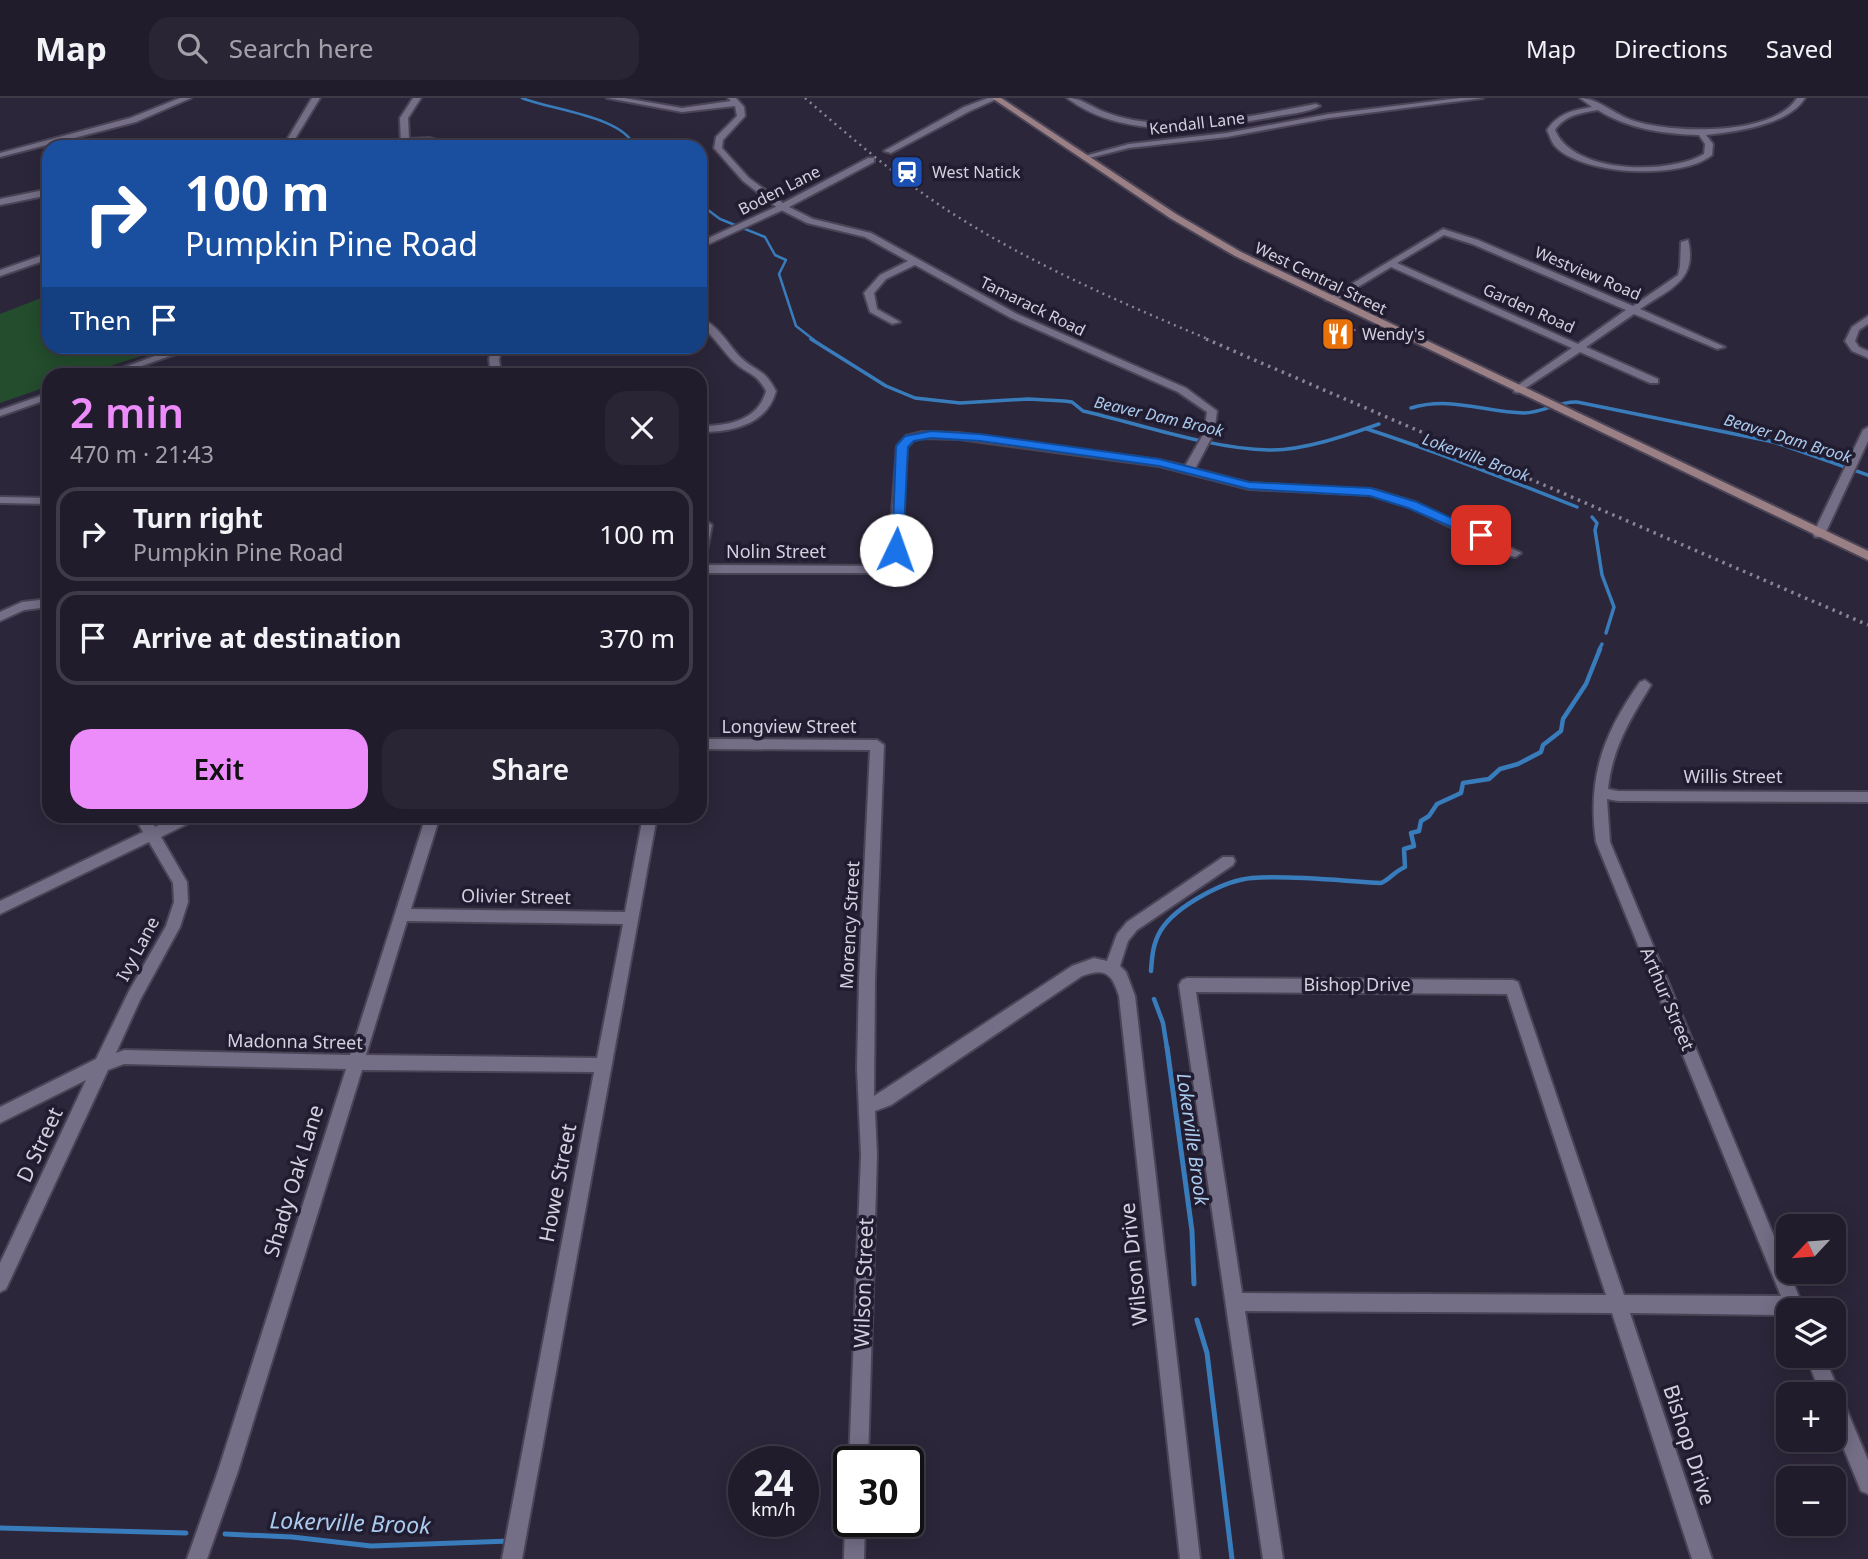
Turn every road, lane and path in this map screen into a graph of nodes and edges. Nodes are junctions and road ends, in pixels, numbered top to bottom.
1 (187, 98) edge
2 (316, 98) edge
3 (417, 98) edge
4 (611, 98) edge
5 (995, 98) edge
6 (1071, 98) edge
7 (1304, 98) edge
8 (1479, 98) edge
9 (1584, 98) edge
10 (1801, 98) edge
11 (735, 100) edge
12 (1316, 106) junction
13 (1598, 108) junction
14 (1329, 116) junction
15 (1701, 133) junction
16 (56, 140) edge
17 (291, 140) edge
18 (405, 140) edge
19 (42, 144) edge
20 (888, 151) dead end
21 (0, 155) edge
22 (1085, 157) junction
23 (871, 160) dead end
24 (42, 193) edge
25 (0, 202) edge
26 (782, 206) junction
27 (707, 242) edge
28 (1685, 242) dead end
29 (42, 258) edge
30 (915, 261) junction
31 (1391, 264) junction
32 (0, 273) edge
33 (1330, 300) junction
34 (1633, 309) junction
35 (1868, 319) edge
36 (895, 322) dead end
37 (707, 326) edge
38 (1720, 347) dead end
39 (1579, 348) junction
40 (170, 354) edge
41 (1868, 355) edge
42 (129, 368) edge
43 (1654, 381) dead end
44 (1518, 390) junction
45 (42, 399) edge
46 (0, 414) edge
47 (707, 428) edge
48 (1868, 430) edge
49 (1189, 469) junction
50 (0, 500) edge
51 (42, 501) edge
52 (1819, 534) junction
53 (1515, 553) dead end
54 (1868, 556) edge
55 (707, 569) edge
56 (42, 604) edge
57 (0, 617) edge
58 (1645, 685) dead end
59 (707, 744) edge
60 (877, 746) joint
61 (1599, 792) junction
62 (1868, 797) edge
63 (145, 823) edge
64 (176, 823) edge
65 (431, 823) edge
66 (649, 823) edge
67 (151, 835) junction
68 (1228, 861) dead end
69 (0, 908) edge
70 (401, 915) junction
71 (632, 918) junction
72 (1112, 968) junction
73 (354, 1062) junction
74 (103, 1064) junction
75 (603, 1065) junction
76 (868, 1106) junction
77 (0, 1115) edge
78 (6, 1260) edge
79 (0, 1283) edge
80 (1791, 1298) edge
81 (1235, 1302) junction
82 (1620, 1305) junction
83 (1776, 1308) edge
84 (1846, 1431) edge
85 (859, 1446) edge
86 (1868, 1484) edge
87 (855, 1537) edge
88 (197, 1559) edge
89 (512, 1559) edge
90 (854, 1559) edge
91 (1190, 1559) edge
92 (1273, 1559) edge
93 (1702, 1559) edge

1 - 16 street
2 - 17 street
3 - 18 street
4 - 11 street
5 - 20 street
5 - 22 main road, West Central Street
6 - 12 street
7 - 12 street
8 - 14 street, Kendall Lane
9 - 13 street
10 - 15 street
11 - 26 street, Tamarack Road
12 - 14 street
13 - 15 street
13 - 15 street
14 - 22 street, Kendall Lane
19 - 21 street
22 - 33 main road, West Central Street
23 - 26 street, Boden Lane
24 - 25 street
26 - 27 street, Boden Lane
26 - 30 street, Tamarack Road
28 - 34 street
29 - 32 street
30 - 36 street
30 - 49 street, Tamarack Road
31 - 33 street
31 - 34 street, Westview Road
31 - 39 street, Garden Road
33 - 44 main road, West Central Street
34 - 38 street, Westview Road
34 - 39 street
35 - 41 street
37 - 47 street
39 - 43 street, Garden Road
39 - 44 street
40 - 42 street
44 - 52 main road, West Central Street
45 - 46 street
48 - 52 street
49 - 53 street
49 - 55 street, Nolin Street
50 - 51 street
52 - 54 main road, West Central Street
56 - 57 street
58 - 61 street, Arthur Street
59 - 60 street, Longview Street
60 - 76 street, Morency Street
61 - 62 street, Willis Street
61 - 80 street, Arthur Street
63 - 67 street, Ivy Lane
64 - 67 street
65 - 70 street, Shady Oak Lane
66 - 71 street, Howe Street
67 - 69 street
67 - 74 street, Ivy Lane
68 - 72 street
70 - 71 street, Olivier Street
70 - 73 street, Shady Oak Lane
71 - 75 street, Howe Street
72 - 76 street
72 - 91 street, Wilson Drive
73 - 74 street, Madonna Street
73 - 75 street, Madonna Street
73 - 88 street, Shady Oak Lane
74 - 77 street, Madonna Street
74 - 78 street, D Street
75 - 89 street, Howe Street
76 - 85 street, Wilson Street
78 - 79 street, D Street
81 - 82 street
81 - 82 street, Bishop Drive
81 - 92 street, Bishop Drive
82 - 83 street
82 - 93 street, Bishop Drive
84 - 86 street
87 - 90 street

